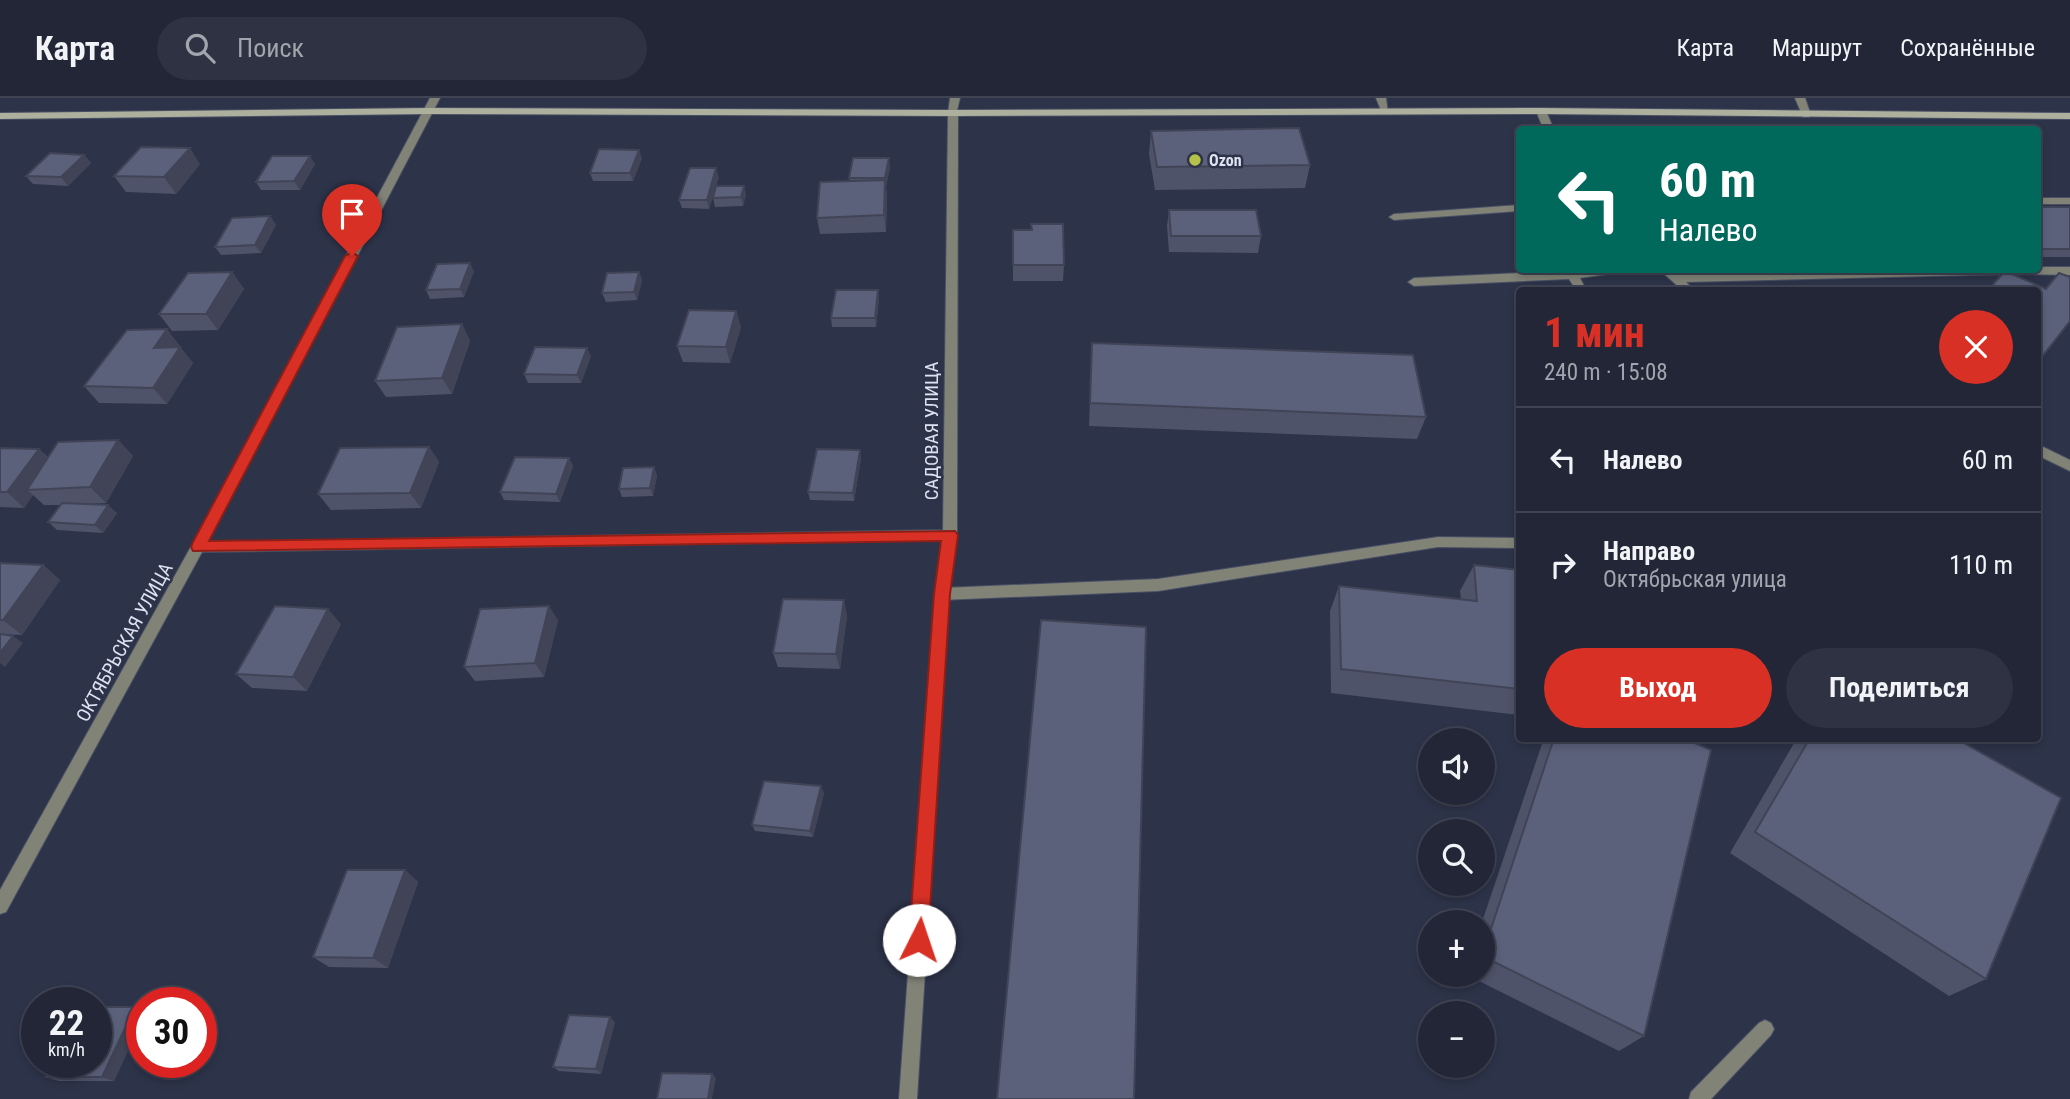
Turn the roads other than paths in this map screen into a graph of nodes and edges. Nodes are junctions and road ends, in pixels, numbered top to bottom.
1 (435, 98) edge
2 (955, 98) edge
3 (1381, 98) edge
4 (1800, 98) edge
5 (428, 111) junction
6 (1385, 111) junction
7 (1541, 111) junction
8 (953, 113) junction
9 (1806, 115) junction
10 (0, 116) edge
11 (2070, 116) edge
12 (1547, 126) edge
13 (2041, 201) edge
14 (2070, 201) edge
15 (1516, 208) edge
16 (1394, 217) dead end
17 (2041, 270) edge
18 (2070, 271) edge
19 (1587, 273) edge
20 (1669, 273) edge
21 (1901, 273) edge
22 (1573, 275) junction
23 (1676, 279) junction
24 (1415, 282) dead end
25 (1579, 287) edge
26 (1685, 287) edge
27 (2041, 451) edge
28 (2070, 466) edge
29 (950, 535) junction
30 (1516, 543) edge
31 (198, 547) junction
32 (942, 594) junction
33 (0, 906) edge
34 (1765, 1029) dead end
35 (908, 1099) edge
36 (1698, 1099) edge

1 - 5 street, ОКТЯБРЬСКАЯ УЛИЦА
2 - 8 street, САДОВАЯ УЛИЦА
3 - 6 street
4 - 9 street
5 - 8 main road
5 - 10 main road
5 - 31 street, ОКТЯБРЬСКАЯ УЛИЦА
6 - 7 main road
6 - 8 main road
7 - 9 main road
7 - 12 street
8 - 29 street, САДОВАЯ УЛИЦА
9 - 11 main road
13 - 14 street
15 - 16 street
17 - 18 street
19 - 22 street
20 - 23 street
21 - 23 street
22 - 24 street
22 - 25 street
23 - 26 street
27 - 28 street
29 - 31 street
29 - 32 street, САДОВАЯ УЛИЦА
30 - 32 street
31 - 33 street, ОКТЯБРЬСКАЯ УЛИЦА
32 - 35 street, САДОВАЯ УЛИЦА
34 - 36 street

